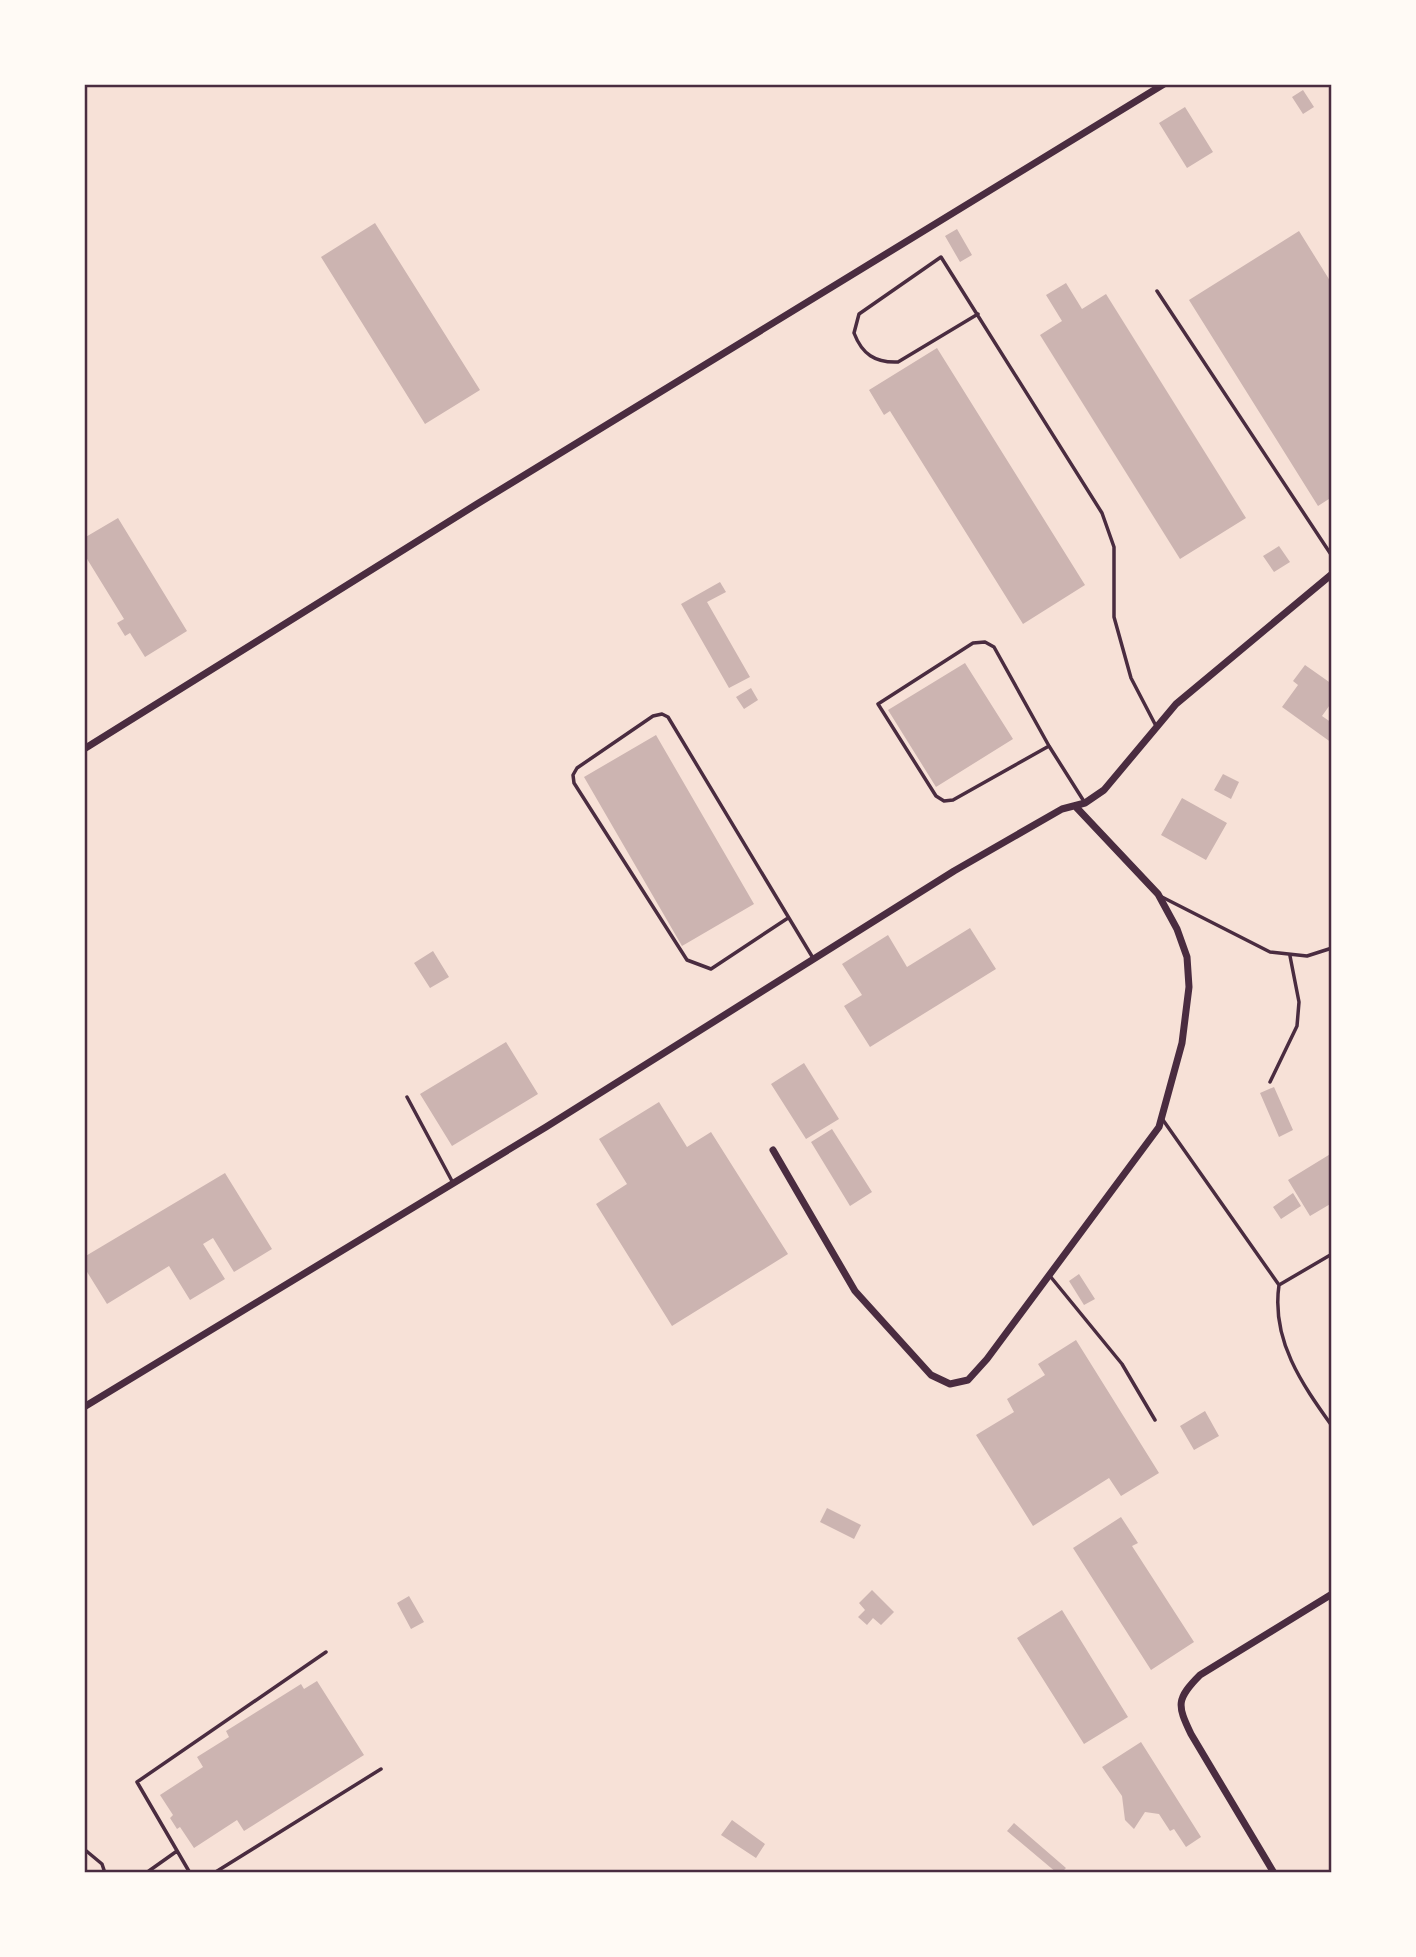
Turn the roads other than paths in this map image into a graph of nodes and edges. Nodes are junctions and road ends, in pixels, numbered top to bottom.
1 (1164, 84) edge
2 (1157, 290) dead end
3 (978, 314) junction
4 (1332, 556) edge
5 (1332, 574) edge
6 (1156, 726) junction
7 (1049, 746) junction
8 (84, 749) edge
9 (1085, 803) junction
10 (1076, 807) junction
11 (1158, 894) junction
12 (788, 918) junction
13 (1332, 948) edge
14 (1290, 956) junction
15 (813, 958) junction
16 (1270, 1082) dead end
17 (407, 1097) dead end
18 (1162, 1118) junction
19 (773, 1150) dead end
20 (454, 1183) junction
21 (1332, 1254) edge
22 (1049, 1275) junction
23 (1279, 1285) junction
24 (84, 1407) edge
25 (1155, 1420) dead end
26 (1332, 1426) edge
27 (1332, 1594) edge
28 (326, 1652) dead end
29 (381, 1769) dead end
30 (84, 1849) edge
31 (177, 1851) junction
32 (105, 1873) edge
33 (146, 1873) edge
34 (190, 1873) edge
35 (214, 1873) edge
36 (1274, 1873) edge

1 - 8 street
2 - 4 lane
3 - 3 lane
3 - 6 lane
5 - 6 street
6 - 9 street
7 - 7 lane
7 - 9 lane
9 - 10 street
10 - 11 street
10 - 15 street
11 - 14 lane
11 - 18 street
12 - 12 lane
12 - 15 lane
13 - 14 lane
14 - 16 lane
15 - 20 street
17 - 20 lane
18 - 22 street
18 - 23 lane
19 - 22 street
20 - 24 street
21 - 23 lane
22 - 25 lane
23 - 26 lane
27 - 36 street
28 - 31 lane
29 - 35 lane
30 - 32 lane
31 - 33 lane
31 - 34 lane

